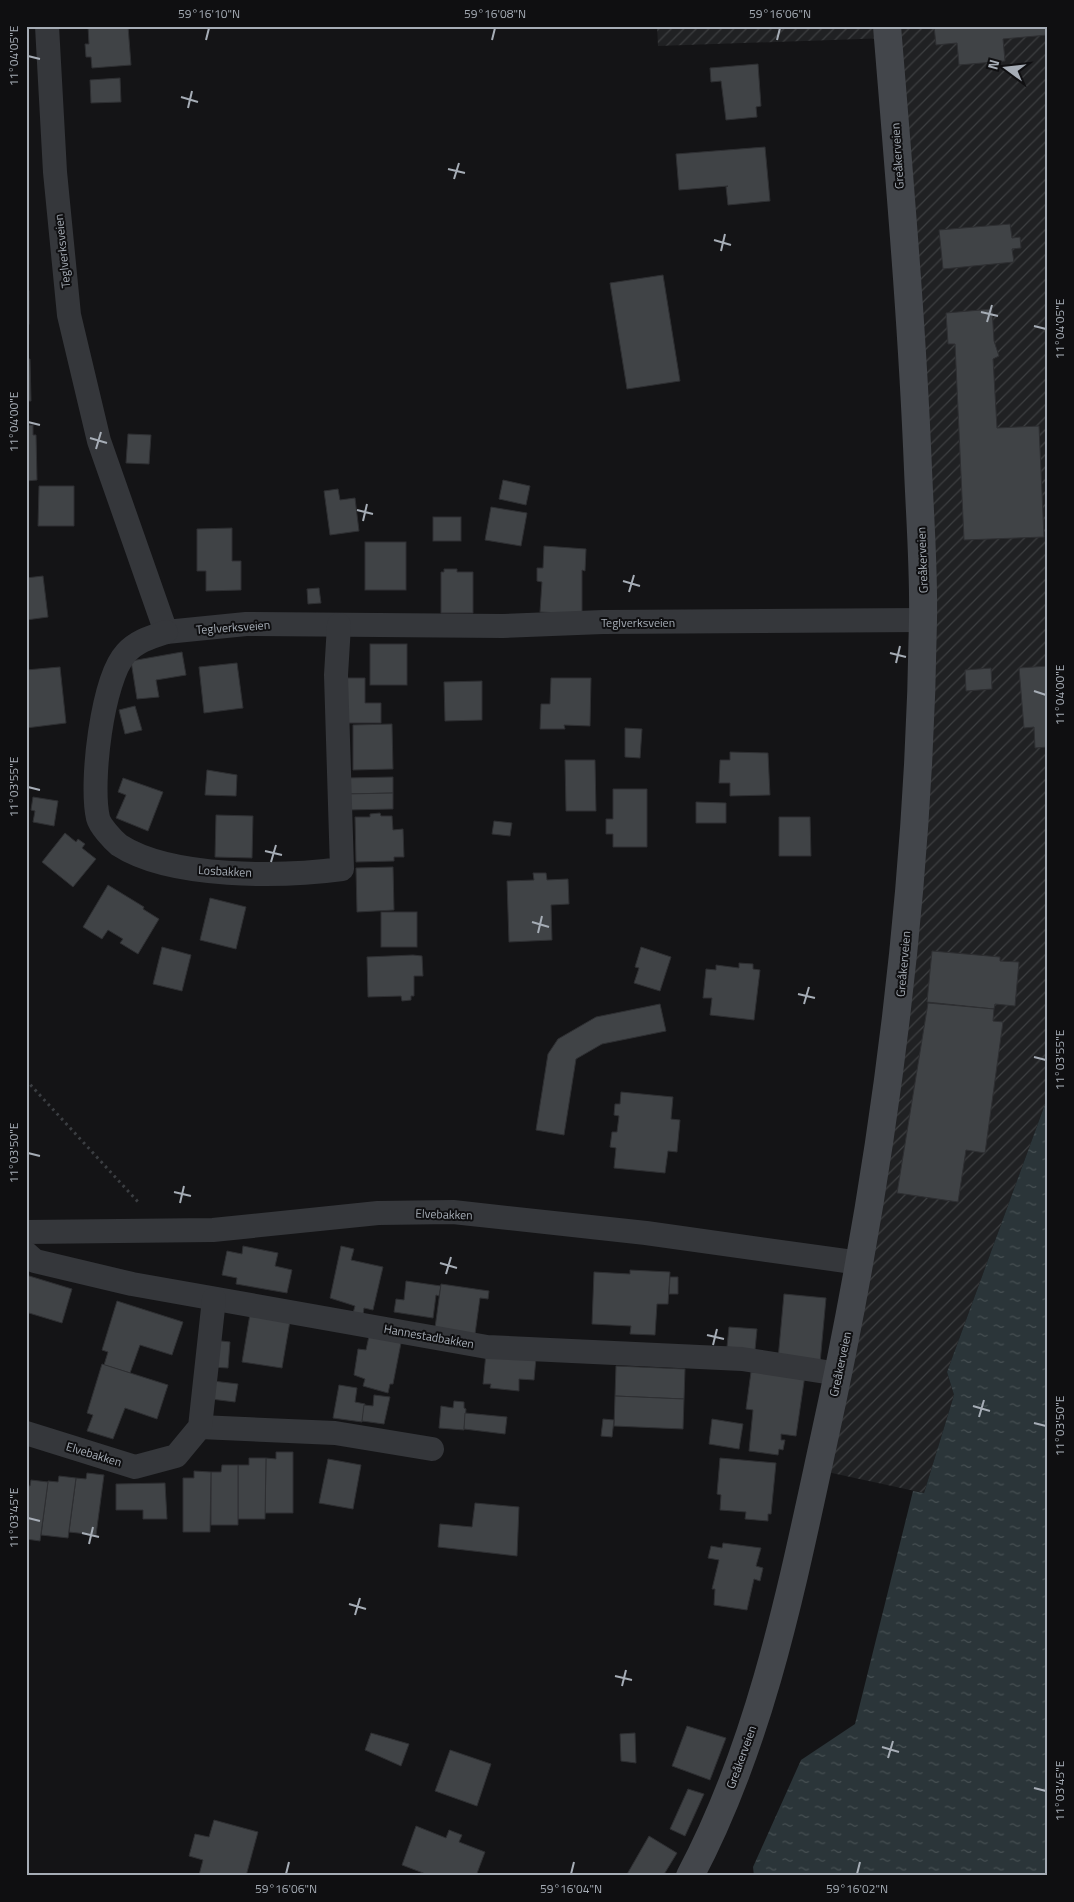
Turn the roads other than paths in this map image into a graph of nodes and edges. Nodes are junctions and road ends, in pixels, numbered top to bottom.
1 (47, 26) edge
2 (887, 26) edge
3 (923, 620) junction
4 (339, 625) junction
5 (166, 632) junction
6 (26, 1232) edge
7 (26, 1253) edge
8 (860, 1263) junction
9 (214, 1299) junction
10 (839, 1374) junction
11 (200, 1427) junction
12 (26, 1434) edge
13 (432, 1449) dead end
14 (690, 1876) edge

1 - 5 street, Teglverksveien
2 - 3 main road, Greåkerveien
3 - 4 street, Teglverksveien
3 - 8 main road, Greåkerveien
4 - 5 street, Teglverksveien
4 - 5 street, Losbakken
6 - 8 street, Elvebakken
7 - 9 street, Hannestadbakken
8 - 10 main road, Greåkerveien
9 - 10 street, Hannestadbakken
9 - 11 street
10 - 14 main road, Greåkerveien
11 - 12 street, Elvebakken
11 - 13 street

